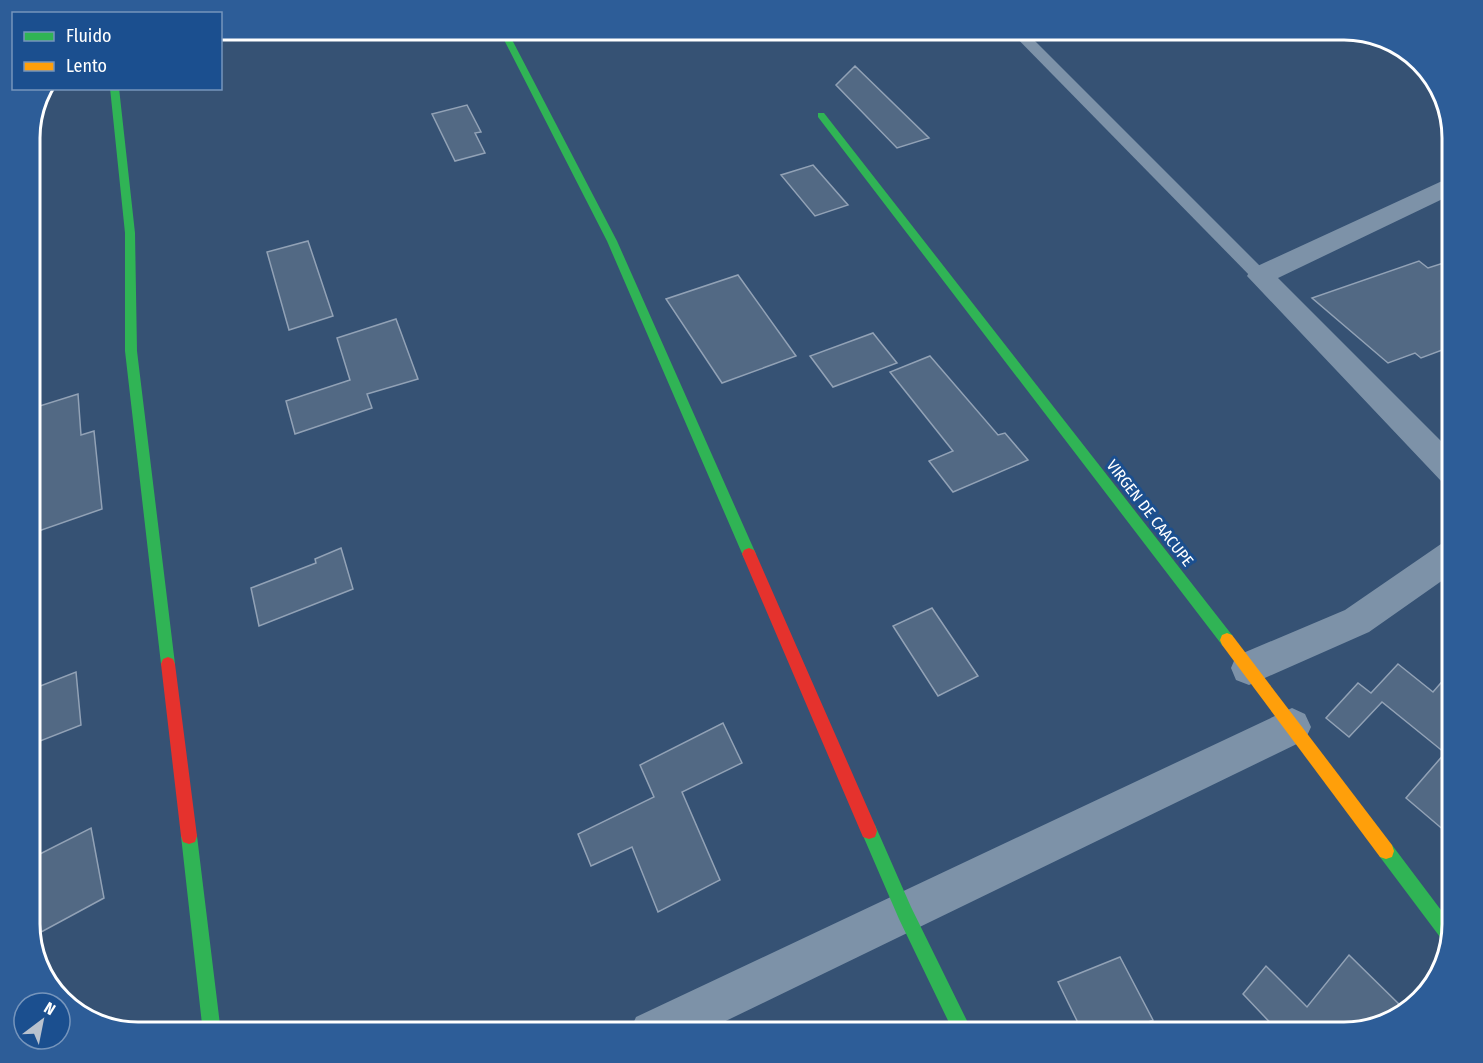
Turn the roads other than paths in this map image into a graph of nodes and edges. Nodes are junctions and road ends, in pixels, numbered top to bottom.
1 (508, 40) edge
2 (1026, 40) edge
3 (114, 90) edge
4 (821, 115) dead end
5 (1442, 189) edge
6 (1260, 276) junction
7 (1442, 462) edge
8 (1442, 562) edge
9 (1249, 668) junction
10 (1292, 728) junction
11 (905, 913) junction
12 (1442, 926) edge
13 (211, 1022) edge
14 (675, 1022) edge
15 (959, 1022) edge

1 - 11 street
2 - 6 lane
3 - 13 street
4 - 9 street, VIRGEN DE CAACUPE
5 - 6 street
6 - 7 street
8 - 9 street
9 - 10 street, VIRGEN DE CAACUPE
10 - 11 street
10 - 12 street, VIRGEN DE CAACUPE
11 - 14 street
11 - 15 street

